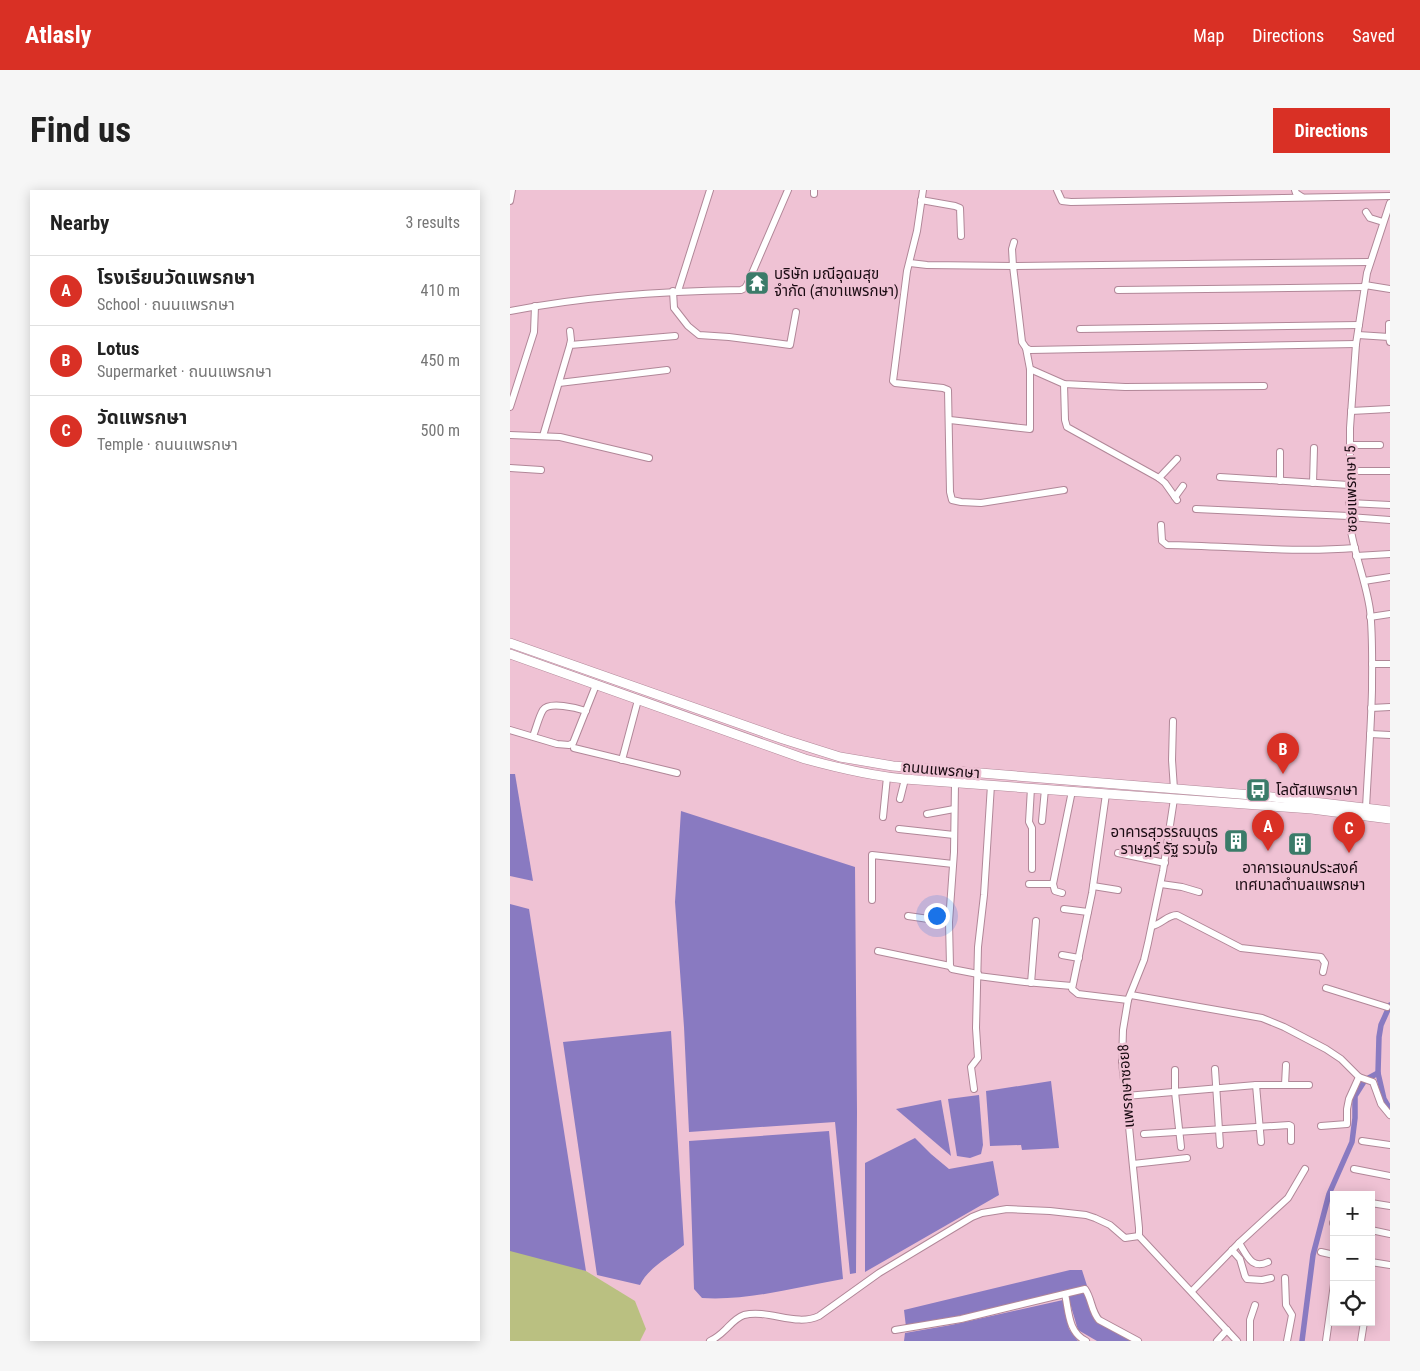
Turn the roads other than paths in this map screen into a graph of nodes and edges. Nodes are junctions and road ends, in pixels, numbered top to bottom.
1 (512, 190) edge
2 (710, 190) edge
3 (788, 190) edge
4 (923, 190) edge
5 (1057, 190) edge
6 (1295, 190) edge
7 (1390, 196) edge
8 (1302, 197) junction
9 (921, 200) junction
10 (510, 201) edge
11 (1390, 203) edge
12 (1366, 212) dead end
13 (1382, 224) junction
14 (1390, 228) edge
15 (961, 236) dead end
16 (1014, 242) dead end
17 (1370, 262) junction
18 (910, 263) junction
19 (1013, 266) junction
20 (1365, 286) junction
21 (1390, 288) edge
22 (1118, 290) dead end
23 (676, 291) junction
24 (535, 306) junction
25 (510, 311) edge
26 (796, 312) dead end
27 (1390, 324) edge
28 (1359, 325) junction
29 (1080, 329) dead end
30 (570, 331) dead end
31 (1358, 335) junction
32 (675, 336) dead end
33 (1390, 339) edge
34 (1356, 344) junction
35 (570, 345) junction
36 (1026, 348) junction
37 (1030, 369) junction
38 (668, 370) dead end
39 (558, 383) junction
40 (1064, 384) junction
41 (1264, 386) dead end
42 (510, 407) edge
43 (1390, 409) edge
44 (1351, 411) junction
45 (950, 420) junction
46 (510, 435) edge
47 (543, 436) junction
48 (1350, 445) junction
49 (1380, 445) dead end
50 (1314, 448) dead end
51 (1280, 452) dead end
52 (649, 458) dead end
53 (1177, 459) dead end
54 (510, 468) edge
55 (541, 470) dead end
56 (1350, 471) junction
57 (1390, 471) edge
58 (1161, 477) junction
59 (1220, 477) dead end
60 (1280, 481) junction
61 (1313, 483) junction
62 (1183, 486) dead end
63 (1349, 486) junction
64 (1064, 490) dead end
65 (1349, 503) junction
66 (1390, 505) edge
67 (1196, 509) dead end
68 (1349, 516) junction
69 (1390, 520) edge
70 (1161, 525) dead end
71 (1354, 548) junction
72 (1390, 554) edge
73 (1356, 556) junction
74 (1390, 577) edge
75 (1364, 581) junction
76 (1390, 614) edge
77 (1370, 617) junction
78 (510, 642) edge
79 (510, 654) edge
80 (1372, 664) junction
81 (1390, 664) edge
82 (586, 670) junction
83 (582, 680) junction
84 (596, 685) junction
85 (638, 700) junction
86 (1390, 707) edge
87 (1371, 708) junction
88 (586, 710) junction
89 (1172, 722) dead end
90 (510, 730) edge
91 (1370, 734) junction
92 (1390, 735) edge
93 (533, 736) junction
94 (574, 748) dead end
95 (622, 760) junction
96 (677, 773) dead end
97 (887, 777) junction
98 (905, 779) junction
99 (955, 783) junction
100 (991, 785) junction
101 (1031, 788) junction
102 (1174, 788) junction
103 (1045, 789) junction
104 (1072, 791) junction
105 (1106, 794) junction
106 (900, 799) dead end
107 (1174, 799) junction
108 (1366, 808) junction
109 (954, 809) junction
110 (1390, 811) edge
111 (927, 814) dead end
112 (884, 817) dead end
113 (1390, 819) edge
114 (1042, 821) dead end
115 (899, 829) dead end
116 (954, 835) junction
117 (1118, 853) dead end
118 (1164, 863) junction
119 (953, 864) junction
120 (1032, 869) dead end
121 (1029, 884) dead end
122 (1053, 884) junction
123 (1161, 884) junction
124 (1093, 886) junction
125 (1118, 890) dead end
126 (1199, 892) dead end
127 (1062, 893) dead end
128 (872, 900) dead end
129 (1064, 910) dead end
130 (1088, 912) junction
131 (908, 916) dead end
132 (1036, 921) dead end
133 (949, 922) junction
134 (1152, 926) junction
135 (878, 951) dead end
136 (1062, 955) dead end
137 (1079, 958) junction
138 (950, 966) junction
139 (1323, 972) dead end
140 (978, 975) junction
141 (1031, 983) junction
142 (1072, 986) junction
143 (1326, 988) dead end
144 (1130, 998) junction
145 (1387, 1007) dead end
146 (1286, 1065) dead end
147 (1215, 1069) dead end
148 (1175, 1070) dead end
149 (1361, 1078) junction
150 (1284, 1085) junction
151 (1309, 1085) dead end
152 (1256, 1086) junction
153 (1217, 1088) junction
154 (974, 1089) dead end
155 (1175, 1092) junction
156 (1126, 1096) junction
157 (1390, 1115) edge
158 (1260, 1126) junction
159 (1321, 1126) dead end
160 (1219, 1129) junction
161 (1179, 1133) junction
162 (1144, 1134) dead end
163 (1291, 1141) dead end
164 (1362, 1141) dead end
165 (1261, 1142) dead end
166 (1220, 1145) dead end
167 (1390, 1146) edge
168 (1181, 1147) dead end
169 (1187, 1158) dead end
170 (1132, 1164) junction
171 (1305, 1169) dead end
172 (1354, 1169) dead end
173 (1390, 1176) edge
174 (1375, 1204) edge
175 (1390, 1206) edge
176 (1375, 1231) edge
177 (1390, 1234) edge
178 (1139, 1236) junction
179 (1239, 1243) junction
180 (1232, 1250) junction
181 (1322, 1252) dead end
182 (1330, 1254) edge
183 (1268, 1262) dead end
184 (1375, 1263) edge
185 (1390, 1265) edge
186 (1271, 1278) dead end
187 (1285, 1278) dead end
188 (1192, 1291) junction
189 (1065, 1294) junction
190 (1254, 1305) dead end
191 (1330, 1312) edge
192 (1363, 1326) edge
193 (895, 1330) dead end
194 (1227, 1330) junction
195 (710, 1341) edge
196 (1086, 1341) edge
197 (1138, 1341) edge
198 (1217, 1341) edge
199 (1237, 1341) edge
200 (1250, 1341) edge
201 (1287, 1341) edge
202 (1326, 1341) edge
203 (1361, 1341) edge

1 - 10 street
2 - 23 street
3 - 23 street
4 - 9 street
5 - 8 street
6 - 8 street
7 - 8 street
9 - 15 street
9 - 18 street
11 - 13 street, ซอยแพรกษา 5
12 - 13 street
13 - 14 street
13 - 17 street, ซอยแพรกษา 5
16 - 19 street
17 - 19 street
17 - 20 street, ซอยแพรกษา 5
18 - 19 street
18 - 45 street
19 - 36 street
20 - 21 street
20 - 22 street
20 - 28 street, ซอยแพรกษา 5
23 - 24 street
23 - 26 street
24 - 25 street
24 - 42 street
27 - 33 street
28 - 29 street
28 - 31 street, ซอยแพรกษา 5
30 - 35 street
31 - 33 street
31 - 34 street, ซอยแพรกษา 5
32 - 35 street
34 - 36 street
34 - 44 street, ซอยแพรกษา 5
35 - 39 street
36 - 37 street
37 - 40 street
37 - 45 street
38 - 39 street
39 - 47 street
40 - 41 street
40 - 58 street
43 - 44 street
44 - 48 street, ซอยแพรกษา 5
45 - 64 street
46 - 47 street
47 - 52 street
48 - 49 street
48 - 56 street, ซอยแพรกษา 5
50 - 61 street
51 - 60 street
53 - 58 street
54 - 55 street
56 - 57 street
56 - 63 street, ซอยแพรกษา 5
58 - 62 street
59 - 60 street
60 - 61 street
61 - 63 street
63 - 65 street, ซอยแพรกษา 5
65 - 66 street
65 - 68 street, ซอยแพรกษา 5
67 - 68 street
68 - 69 street
68 - 71 street, ซอยแพรกษา 5
70 - 71 street
71 - 73 street, ซอยแพรกษา 5
72 - 73 street
73 - 75 street, ซอยแพรกษา 5
74 - 75 street
75 - 77 street, ซอยแพรกษา 5
76 - 77 street
77 - 80 street, ซอยแพรกษา 5
78 - 82 main road, ถนนแพรกษา
79 - 83 main road, ถนนแพรกษา
80 - 81 street
80 - 87 street, ซอยแพรกษา 5
82 - 83 main road
82 - 102 main road, ถนนแพรกษา
83 - 84 main road, ถนนแพรกษา
84 - 85 main road, ถนนแพรกษา
84 - 88 street
85 - 95 street
85 - 97 main road, ถนนแพรกษา
86 - 87 street
87 - 91 street, ซอยแพรกษา 5
88 - 93 street
88 - 93 street
89 - 102 street
90 - 93 street
91 - 92 street
91 - 108 street, ซอยแพรกษา 5
94 - 95 street
95 - 96 street
97 - 98 main road, ถนนแพรกษา
97 - 112 street
98 - 99 main road, ถนนแพรกษา
98 - 106 street
99 - 100 main road, ถนนแพรกษา
99 - 109 street
100 - 101 main road, ถนนแพรกษา
100 - 140 street
101 - 103 main road, ถนนแพรกษา
101 - 120 street
102 - 108 main road, ถนนแพรกษา
103 - 104 main road, ถนนแพรกษา
103 - 114 street
104 - 105 main road, ถนนแพรกษา
104 - 122 street
105 - 107 main road, ถนนแพรกษา
105 - 124 street
107 - 113 main road, ถนนแพรกษา
107 - 118 street, แพรกษาซอย8
108 - 110 main road, ถนนแพรกษา
109 - 111 street
109 - 116 street
115 - 116 street
116 - 119 street
117 - 118 street
118 - 123 street, แพรกษาซอย8
119 - 128 street
119 - 133 street
121 - 122 street
122 - 127 street
123 - 126 street
123 - 134 street, แพรกษาซอย8
124 - 125 street
124 - 130 street
129 - 130 street
130 - 137 street
131 - 133 street
132 - 141 street
133 - 138 street
134 - 139 street
134 - 144 street, แพรกษาซอย8
135 - 138 street
136 - 137 street
137 - 142 street
138 - 140 street
140 - 141 street
140 - 154 street
141 - 142 street
142 - 144 street
143 - 145 street
144 - 149 street
144 - 156 street, แพรกษาซอย8
146 - 150 street
147 - 153 street
148 - 155 street
149 - 157 street
149 - 159 street
150 - 151 street
150 - 152 street
152 - 153 street
152 - 158 street
153 - 155 street
153 - 160 street
155 - 156 street
155 - 161 street
156 - 170 street, แพรกษาซอย8
158 - 160 street
158 - 163 street
158 - 165 street
160 - 161 street
160 - 166 street
161 - 162 street
161 - 168 street
164 - 167 street
169 - 170 street
170 - 178 street, แพรกษาซอย8
171 - 179 street
172 - 173 street
174 - 175 street
176 - 177 street
178 - 188 street
178 - 195 street
179 - 180 street
179 - 183 street
180 - 186 street
180 - 188 street
181 - 182 street
184 - 185 street
187 - 201 street
188 - 194 street
189 - 193 street
189 - 196 street
189 - 197 street
190 - 200 street
191 - 202 street
192 - 203 street
194 - 198 street
194 - 199 street

